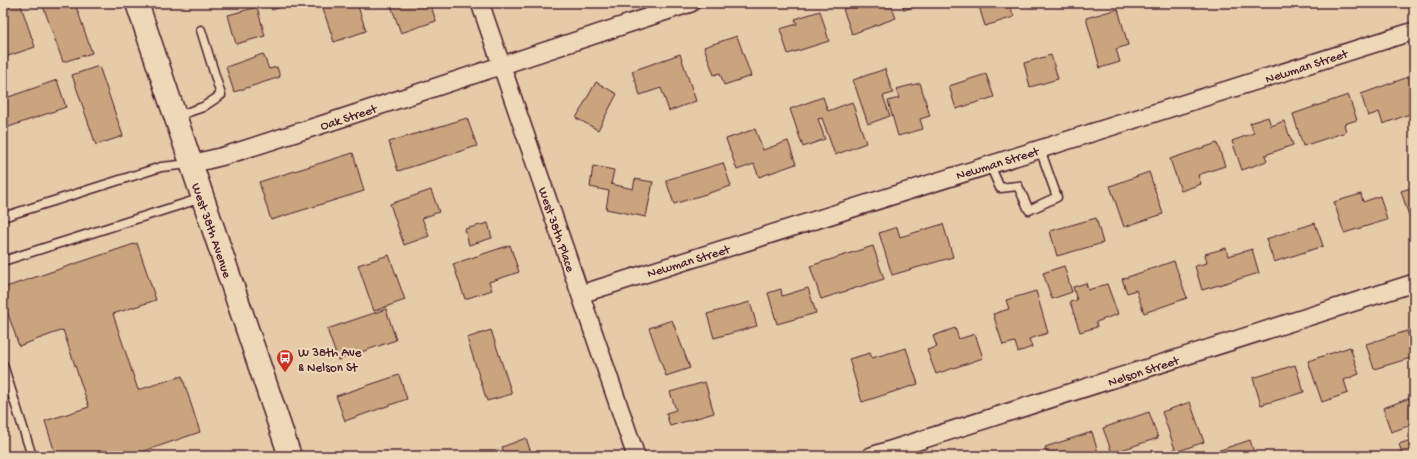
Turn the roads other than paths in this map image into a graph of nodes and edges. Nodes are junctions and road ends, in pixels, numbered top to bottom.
1 (138, 3) edge
2 (480, 3) edge
3 (691, 3) edge
4 (202, 30) dead end
5 (1414, 31) edge
6 (501, 65) junction
7 (175, 117) junction
8 (1040, 149) junction
9 (191, 164) junction
10 (990, 165) junction
11 (202, 197) junction
12 (3, 217) edge
13 (3, 261) edge
14 (1414, 283) edge
15 (581, 294) junction
16 (3, 365) edge
17 (32, 456) edge
18 (290, 456) edge
19 (636, 456) edge
20 (871, 456) edge

1 - 7 street, West 38th Avenue
2 - 6 street, West 38th Place
3 - 6 street, Oak Street
4 - 7 lane
5 - 8 street, Newman Street
6 - 9 street, Oak Street
6 - 15 street, West 38th Place
7 - 9 street, West 38th Avenue
8 - 10 street, Newman Street
8 - 10 lane
9 - 11 street, West 38th Avenue
9 - 12 lane, Oak Street
10 - 15 street, Newman Street
11 - 13 lane
11 - 18 street, West 38th Avenue
14 - 20 street, Nelson Street
15 - 19 street, West 38th Place
16 - 17 lane

